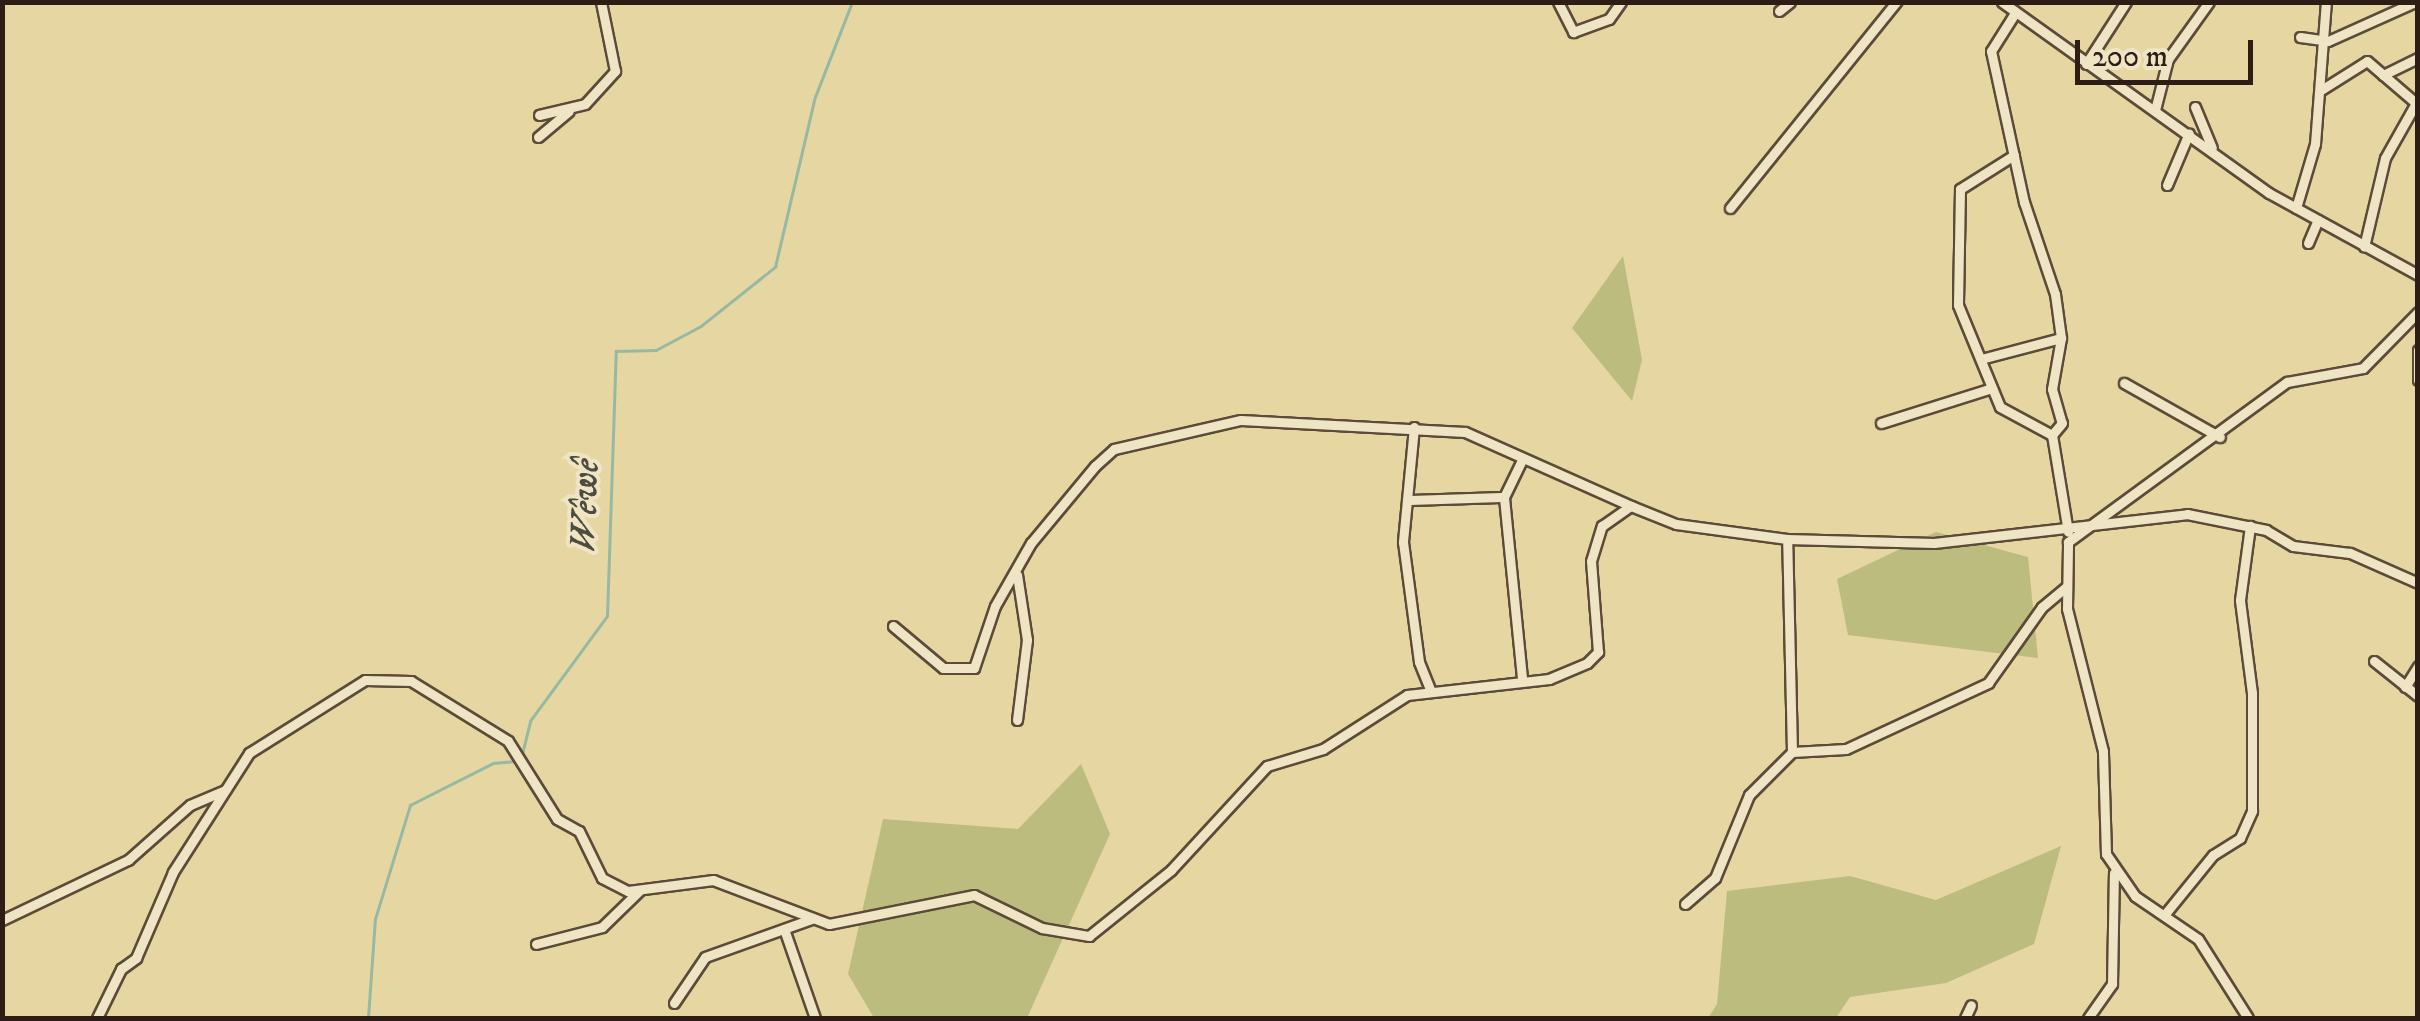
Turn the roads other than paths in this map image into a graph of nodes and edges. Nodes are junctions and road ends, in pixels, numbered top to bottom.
1 (601, 2) edge
2 (1558, 2) edge
3 (1621, 2) edge
4 (1790, 2) edge
5 (1896, 2) edge
6 (2002, 2) edge
7 (2126, 2) edge
8 (2210, 2) edge
9 (2326, 2) edge
10 (2374, 2) edge
11 (2415, 2) edge
12 (1779, 11) dead end
13 (2015, 12) junction
14 (2374, 17) junction
15 (2300, 37) dead end
16 (2323, 42) junction
17 (2418, 58) edge
18 (2086, 64) junction
19 (2383, 75) junction
20 (2321, 90) junction
21 (2195, 107) dead end
22 (2154, 110) junction
23 (569, 111) junction
24 (539, 115) dead end
25 (2190, 133) junction
26 (538, 138) dead end
27 (2212, 148) junction
28 (2014, 155) junction
29 (2167, 184) dead end
30 (1730, 208) dead end
31 (2296, 208) junction
32 (2318, 220) junction
33 (2308, 243) dead end
34 (2364, 247) junction
35 (2418, 275) edge
36 (2416, 319) edge
37 (2061, 338) junction
38 (2418, 350) edge
39 (1981, 360) junction
40 (2418, 380) edge
41 (2124, 383) dead end
42 (1992, 388) junction
43 (1880, 422) dead end
44 (1414, 427) junction
45 (2052, 435) junction
46 (2220, 437) junction
47 (1522, 460) junction
48 (1504, 496) junction
49 (1407, 500) junction
50 (1631, 506) junction
51 (2250, 526) junction
52 (2068, 530) junction
53 (2092, 530) junction
54 (1787, 539) junction
55 (2068, 542) junction
56 (1017, 575) junction
57 (2418, 583) edge
58 (2066, 587) junction
59 (893, 626) dead end
60 (2374, 661) dead end
61 (2418, 666) edge
62 (1522, 678) junction
63 (2405, 687) junction
64 (1430, 692) junction
65 (2418, 696) edge
66 (1016, 720) dead end
67 (1792, 752) junction
68 (225, 790) junction
69 (2114, 873) junction
70 (640, 890) junction
71 (2135, 896) junction
72 (1685, 904) dead end
73 (2113, 909) junction
74 (2165, 914) junction
75 (811, 919) junction
76 (2, 920) edge
77 (784, 929) junction
78 (1089, 936) junction
79 (536, 944) dead end
80 (1102, 947) dead end
81 (674, 1002) dead end
82 (1972, 1005) dead end
83 (97, 1018) edge
84 (815, 1018) edge
85 (1965, 1018) edge
86 (2088, 1018) edge
87 (2248, 1018) edge

1 - 23 street
2 - 3 street
4 - 12 street
5 - 30 street
6 - 13 street
7 - 18 street
8 - 22 street
9 - 16 street
10 - 14 street
11 - 14 street
13 - 18 street
13 - 28 street
14 - 16 street
15 - 16 street
16 - 20 street
17 - 19 street
18 - 22 street
19 - 20 street
19 - 34 street
20 - 31 street
21 - 27 street
22 - 25 street
23 - 24 street
23 - 26 street
25 - 27 street
25 - 29 street
27 - 31 street
28 - 37 street
28 - 39 street
31 - 32 street
32 - 33 street
32 - 34 street
34 - 35 street
36 - 46 street
37 - 39 street
37 - 45 street
38 - 40 street
39 - 42 street
41 - 46 street
42 - 43 street
42 - 45 street
44 - 47 street
44 - 49 street
44 - 56 street
45 - 52 street
46 - 53 street
47 - 48 street
47 - 50 street
48 - 49 street
48 - 62 street
49 - 64 street
50 - 54 street
50 - 62 street
51 - 53 street
51 - 57 street
51 - 74 street
52 - 53 street
52 - 54 street
52 - 55 street
53 - 55 street
54 - 67 street
55 - 58 street
56 - 59 street
56 - 66 street
58 - 67 street
58 - 69 street
60 - 63 street
61 - 63 street
62 - 64 street
63 - 65 street
64 - 78 street
67 - 72 street
68 - 70 street
68 - 76 street
68 - 83 street
69 - 71 street
69 - 73 street
70 - 75 street
70 - 79 street
71 - 73 street
71 - 74 street
73 - 86 street
74 - 87 street
75 - 77 street
75 - 78 street
77 - 81 street
77 - 84 street
78 - 80 street
82 - 85 street

